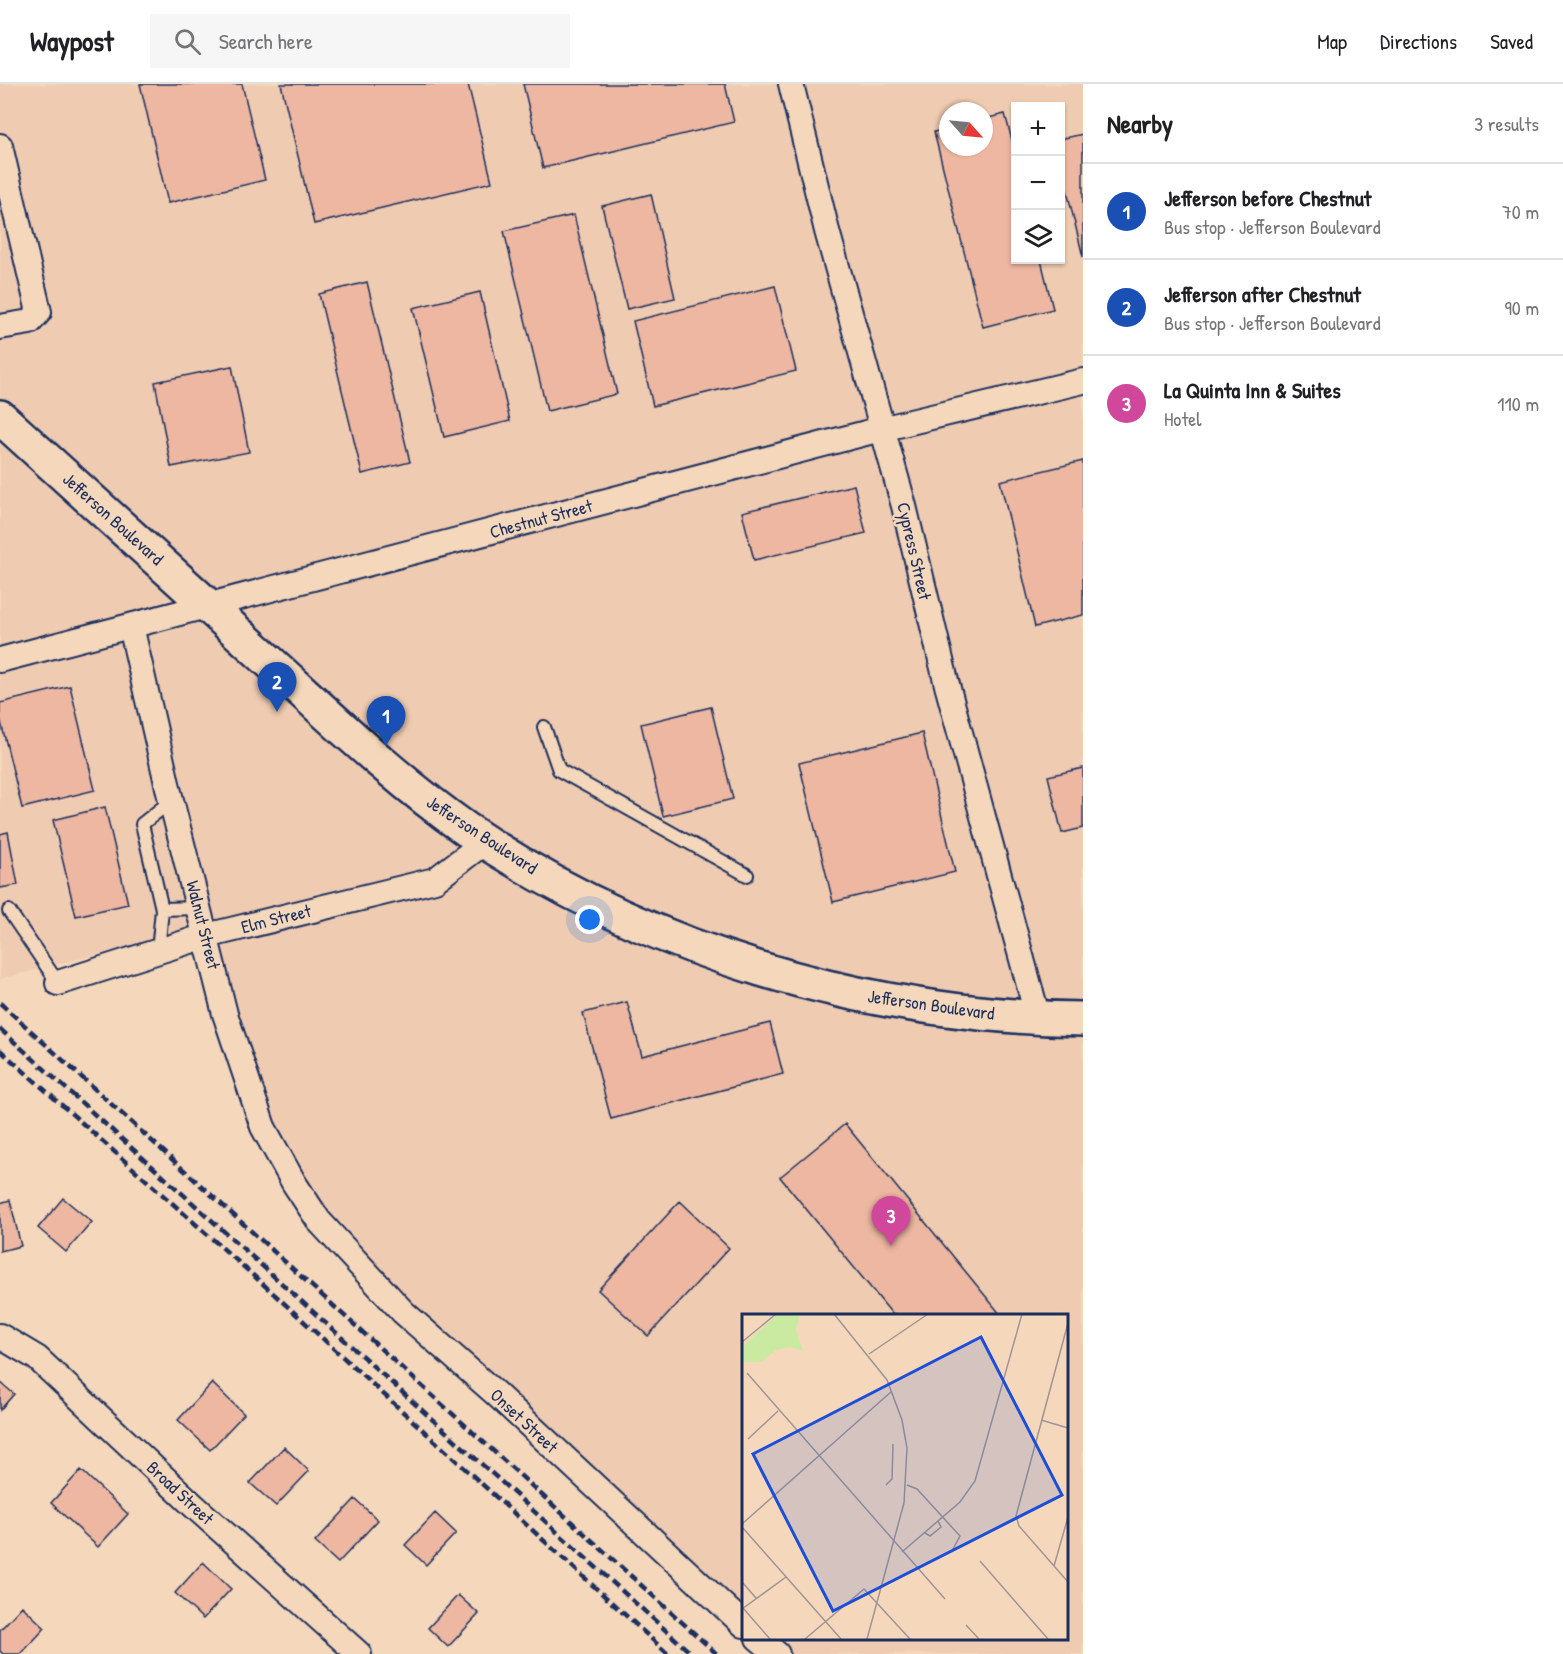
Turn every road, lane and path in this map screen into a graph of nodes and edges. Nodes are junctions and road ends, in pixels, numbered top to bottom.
1 (791, 84) edge
2 (0, 146) edge
3 (0, 327) edge
4 (1083, 381) edge
5 (0, 417) edge
6 (881, 429) junction
7 (208, 606) junction
8 (131, 626) junction
9 (0, 660) edge
10 (544, 727) dead end
11 (171, 801) junction
12 (486, 841) junction
13 (747, 875) dead end
14 (198, 908) junction
15 (162, 909) junction
16 (9, 911) dead end
17 (206, 936) junction
18 (158, 952) junction
19 (58, 983) joint
20 (1038, 1018) junction
21 (1083, 1019) edge
22 (313, 1209) joint
23 (0, 1336) edge
24 (742, 1623) edge
25 (759, 1639) edge
26 (358, 1654) edge
27 (777, 1654) edge

1 - 6 street, Cypress Street
2 - 3 street
4 - 6 street, Chestnut Street
5 - 7 main road, Jefferson Boulevard
6 - 7 street, Chestnut Street
6 - 20 street, Cypress Street
7 - 8 street, Chestnut Street
7 - 12 main road, Jefferson Boulevard
8 - 9 street, Chestnut Street
8 - 11 street, Walnut Street
10 - 13 lane
11 - 14 street, Walnut Street
11 - 15 lane
12 - 17 street, Elm Street
12 - 20 main road, Jefferson Boulevard
14 - 15 lane
14 - 17 street, Walnut Street
15 - 18 lane
16 - 19 lane
17 - 18 street, Elm Street
17 - 22 street, Walnut Street
18 - 19 street, Elm Street
20 - 21 main road, Jefferson Boulevard
22 - 24 street, Onset Street
23 - 26 street, Broad Street
25 - 27 street

